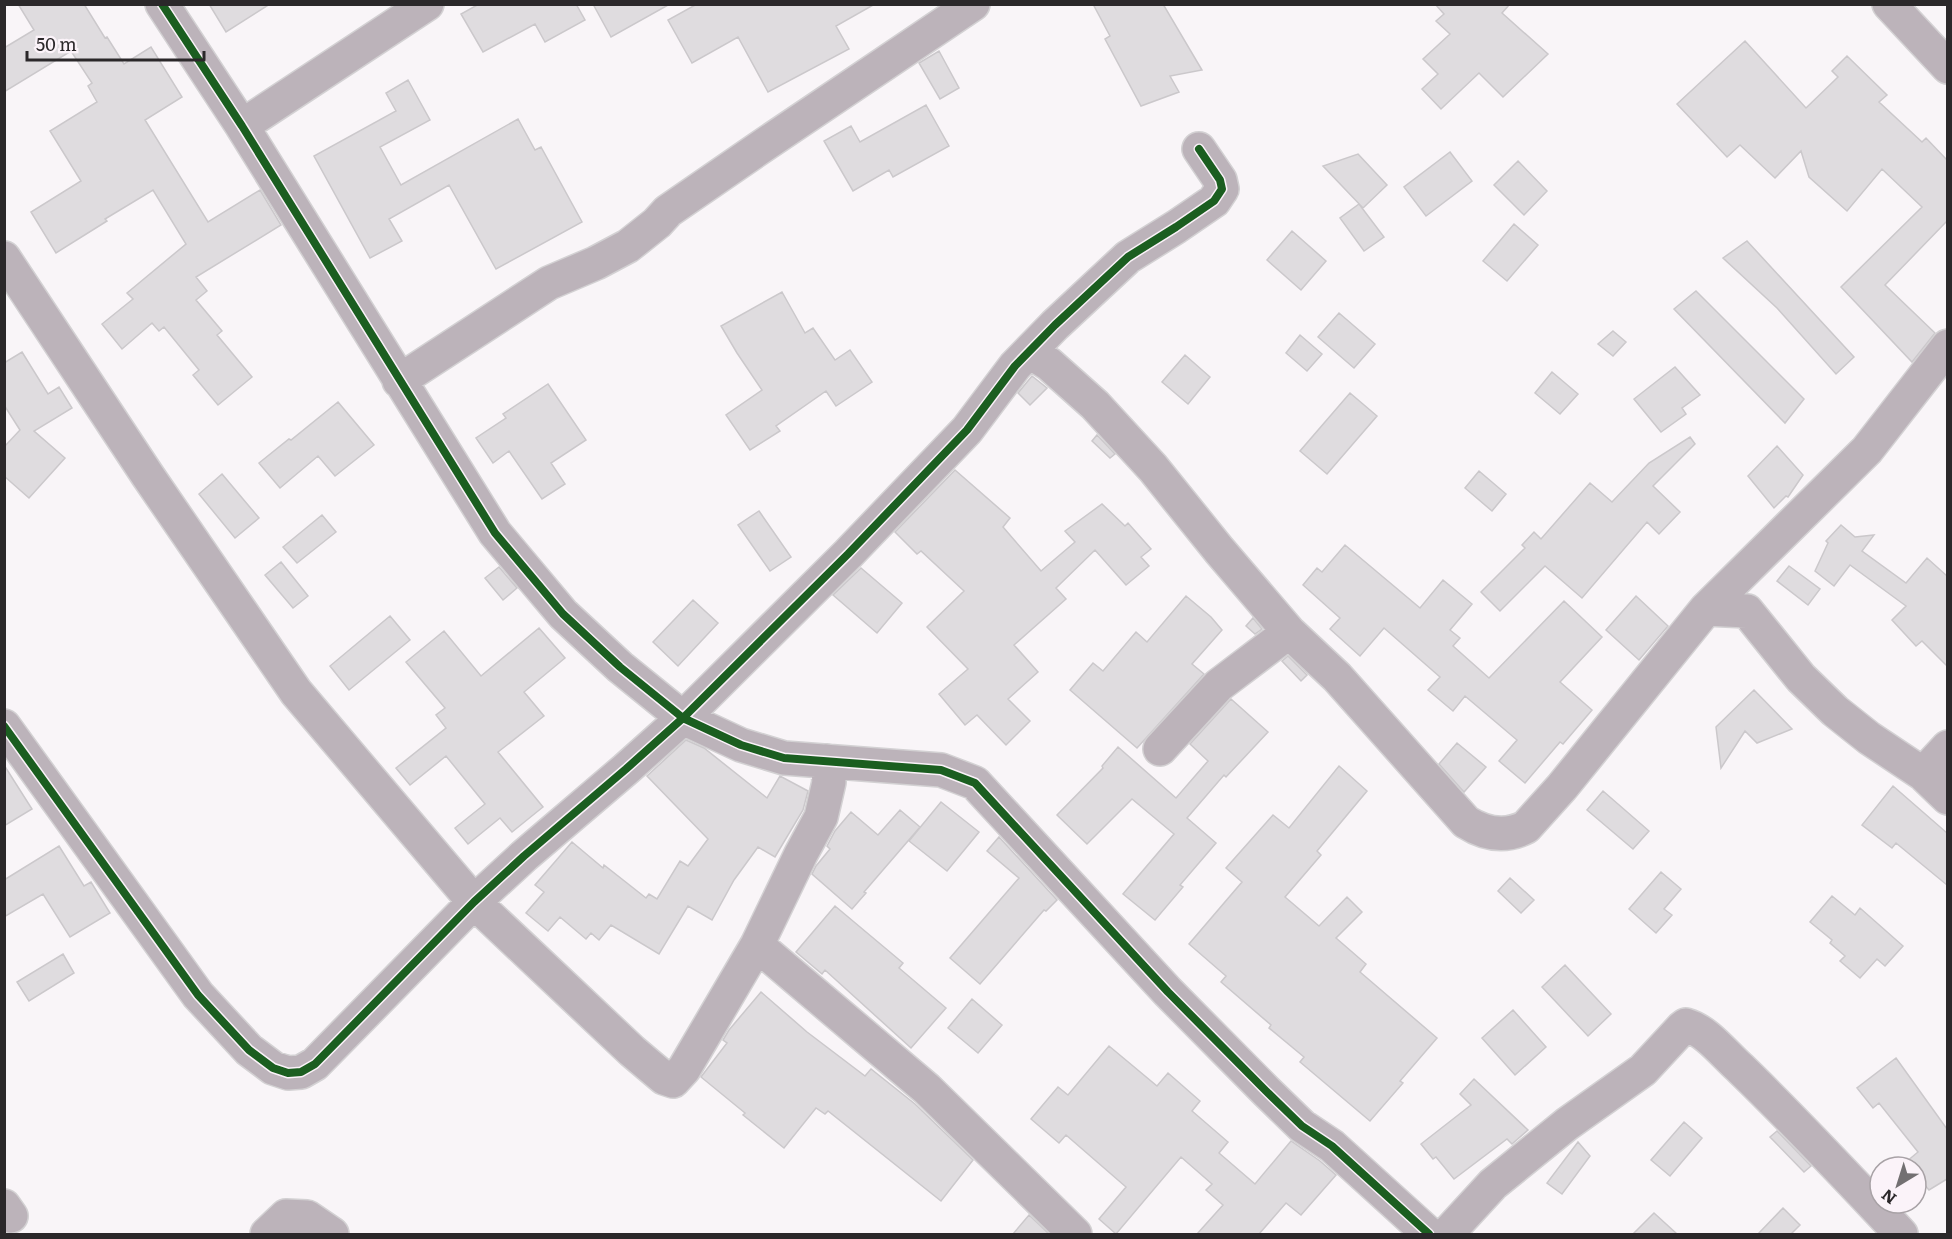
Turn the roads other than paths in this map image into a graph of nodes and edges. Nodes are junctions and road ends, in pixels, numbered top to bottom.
1 (162, 4) edge
2 (427, 4) edge
3 (973, 4) edge
4 (1889, 4) edge
5 (1947, 67) edge
6 (242, 126) junction
7 (1199, 149) dead end
8 (4, 258) edge
9 (1947, 346) edge
10 (1030, 352) junction
11 (399, 381) junction
12 (1766, 550) junction
13 (1706, 609) junction
14 (1747, 611) junction
15 (1289, 632) junction
16 (682, 718) junction
17 (4, 726) edge
18 (1947, 747) edge
19 (1160, 749) dead end
20 (827, 761) junction
21 (1923, 774) junction
22 (1947, 798) edge
23 (474, 902) junction
24 (757, 945) junction
25 (1425, 1232) edge
26 (267, 1234) edge
27 (332, 1234) edge
28 (1075, 1234) edge
29 (1900, 1234) edge

1 - 6 street
2 - 6 street
3 - 11 street
4 - 5 street
6 - 11 street
7 - 10 street
8 - 23 street
9 - 12 street
10 - 15 street
10 - 16 street
11 - 16 street
12 - 13 street
12 - 14 street
13 - 14 street
13 - 15 street
14 - 21 street
15 - 19 street
16 - 20 street
16 - 23 street
17 - 23 street
18 - 21 street
20 - 24 street
20 - 25 street
21 - 22 street
23 - 24 street
24 - 28 street
25 - 29 street
26 - 27 street

